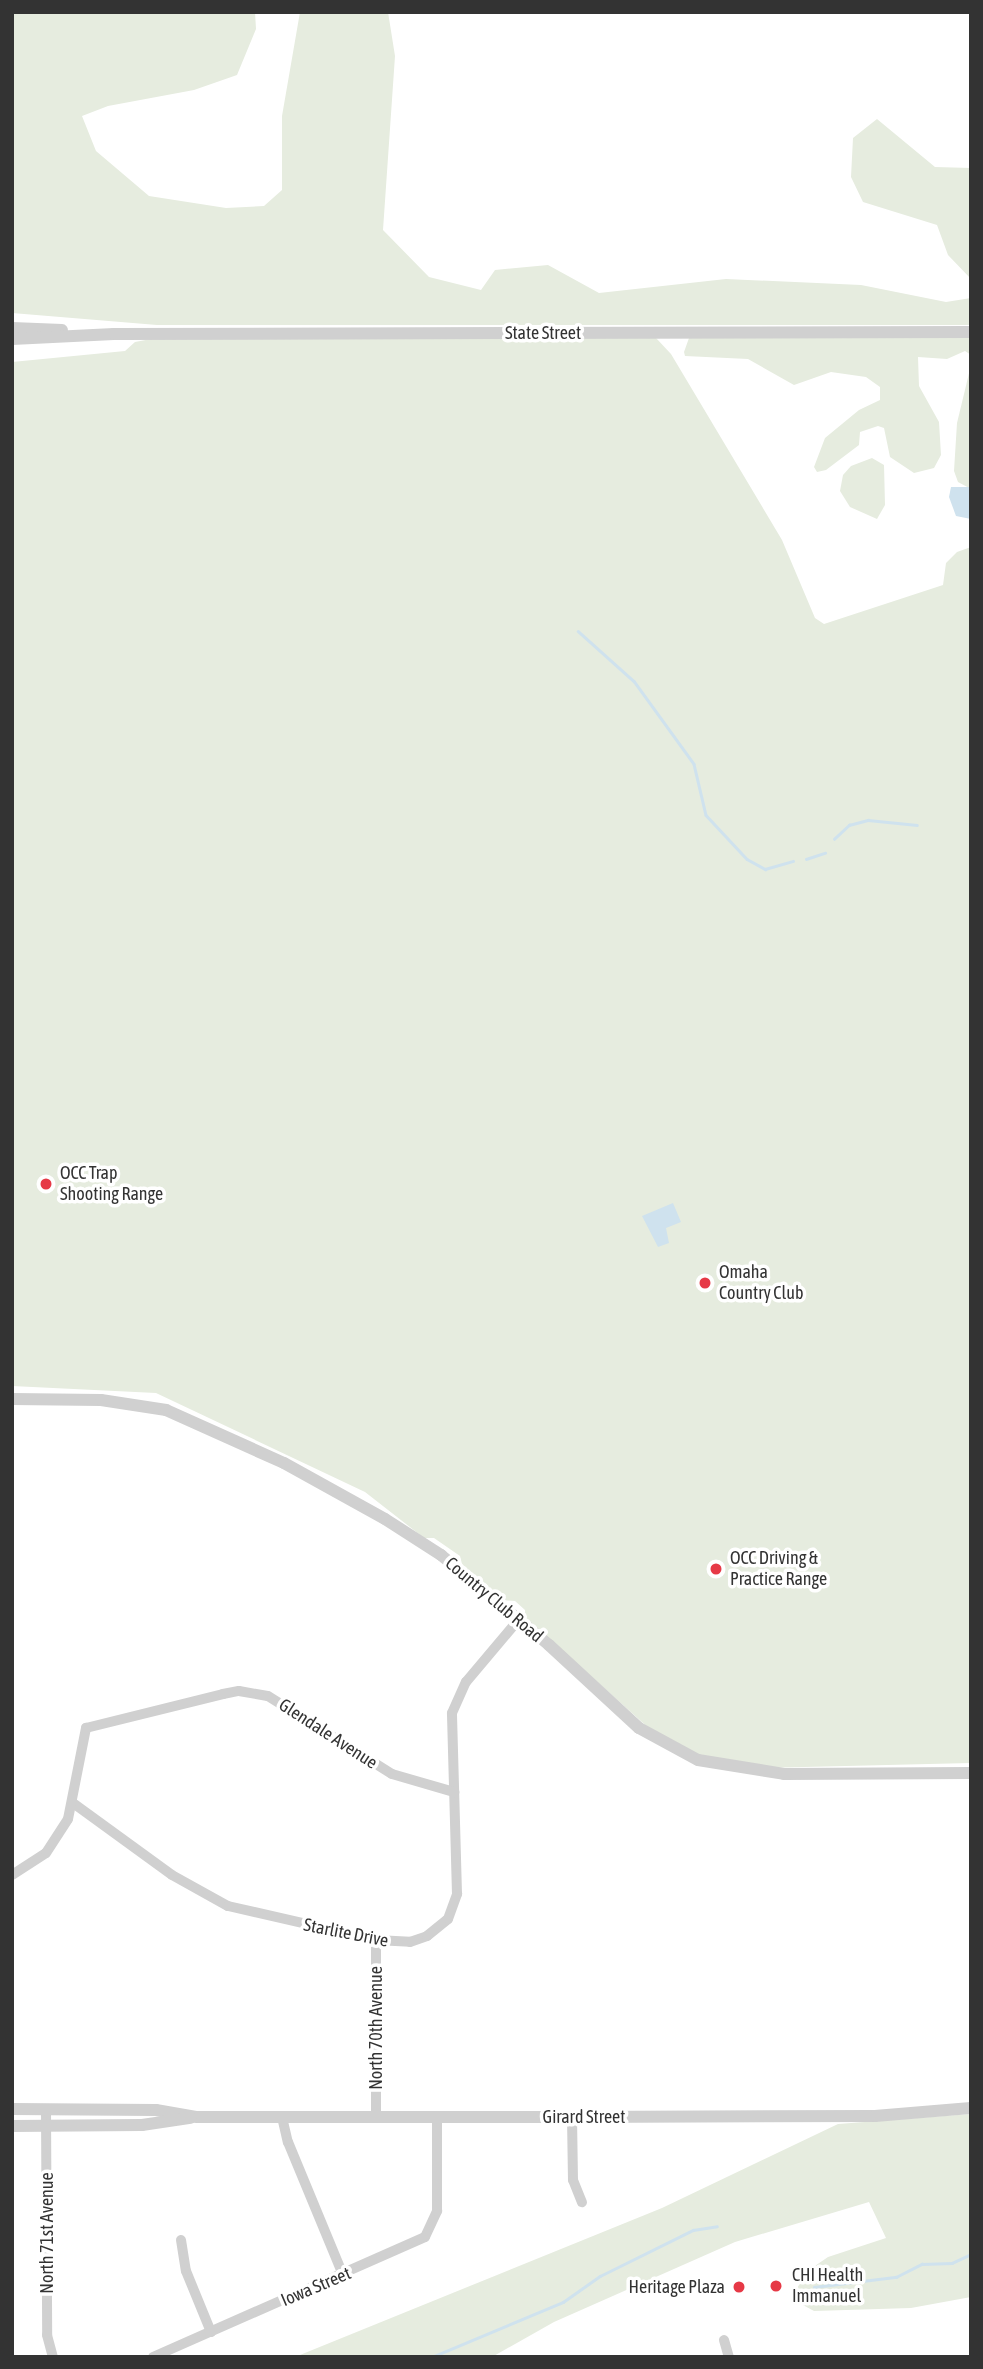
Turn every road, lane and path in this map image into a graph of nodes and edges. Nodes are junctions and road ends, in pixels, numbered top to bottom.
1 (12, 328) edge
2 (971, 332) edge
3 (114, 334) junction
4 (12, 339) edge
5 (12, 1399) edge
6 (519, 1619) junction
7 (971, 1773) edge
8 (454, 1792) junction
9 (73, 1802) junction
10 (12, 1875) edge
11 (376, 1940) junction
12 (971, 2108) edge
13 (12, 2109) edge
14 (46, 2109) junction
15 (197, 2117) junction
16 (282, 2117) junction
17 (376, 2117) junction
18 (437, 2117) junction
19 (572, 2118) junction
20 (12, 2126) edge
21 (46, 2126) junction
22 (582, 2202) dead end
23 (181, 2240) dead end
24 (343, 2275) junction
25 (211, 2332) junction
26 (724, 2340) dead end
27 (53, 2357) edge
28 (153, 2357) edge
29 (729, 2357) edge

1 - 3 street, State Street
2 - 3 street, State Street
3 - 4 street, State Street
5 - 6 street, Country Club Road
6 - 7 street, Country Club Road
6 - 8 street, Starlite Drive
8 - 9 street, Glendale Avenue
8 - 11 street, Starlite Drive
9 - 10 street
9 - 11 street, Starlite Drive
11 - 17 street, North 70th Avenue
12 - 19 street, Girard Street
13 - 14 street, Girard Street
14 - 15 street, Girard Street
14 - 21 street, North 71st Avenue
15 - 16 street, Girard Street
15 - 21 street, Girard Street
16 - 17 street, Girard Street
16 - 24 street
17 - 18 street, Girard Street
18 - 19 street, Girard Street
18 - 24 street, Iowa Street
19 - 22 street
20 - 21 street, Girard Street
21 - 27 street, North 71st Avenue
23 - 25 street
24 - 25 street, Iowa Street
25 - 28 street, Iowa Street
26 - 29 street

